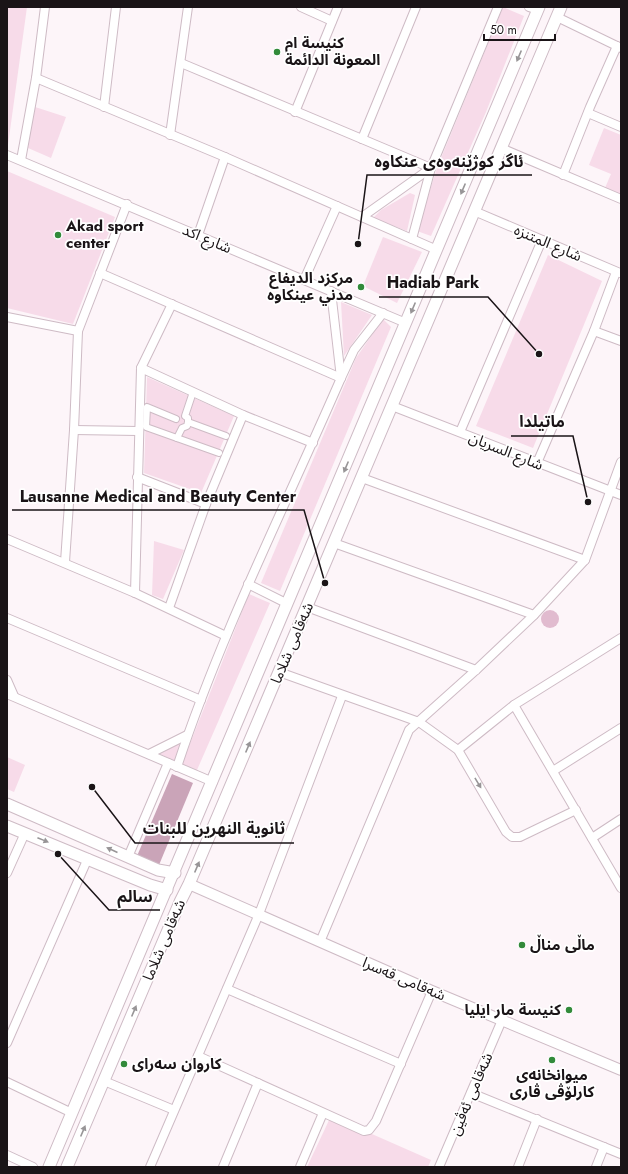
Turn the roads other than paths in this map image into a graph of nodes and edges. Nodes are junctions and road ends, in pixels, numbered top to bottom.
1 (45, 7) edge
2 (116, 7) edge
3 (188, 7) edge
4 (301, 7) edge
5 (338, 7) edge
6 (416, 7) edge
7 (498, 7) edge
8 (536, 8) edge
9 (559, 12) edge
10 (332, 20) junction
11 (619, 47) edge
12 (181, 63) junction
13 (36, 78) junction
14 (509, 80) junction
15 (527, 87) junction
16 (104, 107) junction
17 (295, 112) junction
18 (588, 113) junction
19 (621, 127) edge
20 (170, 135) junction
21 (362, 139) junction
22 (501, 148) junction
23 (7, 155) edge
24 (225, 157) junction
25 (21, 160) junction
26 (431, 168) junction
27 (563, 175) junction
28 (621, 199) edge
29 (126, 204) junction
30 (337, 206) junction
31 (474, 212) junction
32 (362, 217) junction
33 (198, 235) junction
34 (412, 239) junction
35 (542, 240) junction
36 (437, 250) junction
37 (100, 273) junction
38 (618, 273) edge
39 (304, 280) junction
40 (331, 291) junction
41 (172, 304) junction
42 (383, 313) junction
43 (7, 316) edge
44 (406, 323) junction
45 (78, 331) junction
46 (594, 331) junction
47 (621, 341) edge
48 (141, 368) junction
49 (341, 378) junction
50 (193, 392) junction
51 (392, 406) junction
52 (243, 414) junction
53 (176, 419) junction
54 (187, 419) junction
55 (364, 424) junction
56 (182, 428) junction
57 (74, 430) junction
58 (382, 430) junction
59 (138, 431) junction
60 (460, 432) junction
61 (226, 436) dead end
62 (177, 438) junction
63 (313, 443) junction
64 (354, 447) junction
65 (218, 453) dead end
66 (371, 455) junction
67 (621, 462) edge
68 (537, 463) junction
69 (137, 477) junction
70 (362, 478) junction
71 (609, 490) junction
72 (621, 495) edge
73 (206, 504) junction
74 (7, 539) edge
75 (334, 543) junction
76 (585, 560) junction
77 (65, 562) junction
78 (248, 584) junction
79 (135, 592) junction
80 (288, 604) junction
81 (169, 608) junction
82 (307, 608) junction
83 (534, 614) junction
84 (7, 618) edge
85 (226, 636) junction
86 (621, 638) edge
87 (476, 670) junction
88 (279, 672) junction
89 (7, 680) edge
90 (11, 695) edge
91 (342, 696) junction
92 (201, 700) junction
93 (514, 705) junction
94 (419, 722) junction
95 (621, 728) edge
96 (187, 735) junction
97 (458, 750) junction
98 (149, 754) junction
99 (168, 763) junction
100 (177, 767) junction
101 (552, 771) junction
102 (213, 782) junction
103 (7, 804) edge
104 (576, 810) junction
105 (621, 819) edge
106 (7, 826) edge
107 (25, 833) junction
108 (592, 838) junction
109 (128, 857) junction
110 (88, 858) junction
111 (158, 870) junction
112 (7, 873) edge
113 (175, 873) junction
114 (189, 884) junction
115 (150, 885) junction
116 (621, 888) edge
117 (167, 890) junction
118 (259, 914) junction
119 (320, 942) junction
120 (227, 989) junction
121 (432, 992) junction
122 (502, 1020) junction
123 (7, 1043) edge
124 (198, 1056) junction
125 (401, 1064) junction
126 (621, 1070) edge
127 (104, 1081) junction
128 (7, 1082) edge
129 (258, 1083) junction
130 (471, 1094) junction
131 (174, 1110) junction
132 (72, 1113) junction
133 (323, 1113) junction
134 (537, 1119) junction
135 (604, 1147) junction
136 (621, 1154) edge
137 (7, 1155) edge
138 (33, 1167) edge
139 (49, 1167) edge
140 (67, 1167) edge
141 (150, 1167) edge
142 (223, 1167) edge
143 (300, 1167) edge
144 (440, 1167) edge
145 (518, 1167) edge
146 (596, 1167) edge

1 - 13 street
2 - 16 street
3 - 12 street
4 - 10 street
5 - 10 street
6 - 21 street
7 - 26 street
8 -> 14 main road, شەقامی شلاما
9 - 11 street
9 - 15 main road, شەقامی شلاما
10 - 17 street
11 - 18 street
12 - 17 street
12 - 20 street
13 - 16 street
13 - 25 street
14 - 15 main road
14 -> 36 main road, شەقامی شلاما
15 - 22 main road, شەقامی شلاما
16 - 20 street
17 - 21 street
18 - 19 street
18 - 27 street
20 - 24 street
21 - 26 street
22 - 27 street
22 - 31 main road, شەقامی شلاما
23 - 25 street, شارع اكد
24 - 30 street
24 - 33 street
25 - 29 street, شارع اكد
26 - 32 street
26 - 34 street
27 - 28 street
29 - 33 street, شارع اكد
29 - 37 street
30 - 32 street
30 - 39 street
31 - 35 street, شارع المتنزه
31 - 51 main road, شەقامی شلاما
32 - 34 street
33 - 39 street, شارع اكد
34 - 36 street
35 - 38 street, شارع المتنزه
35 - 60 street
36 -> 44 main road, شەقامی شلاما
37 - 41 street
37 - 45 street
38 - 46 street
39 - 40 street, شارع اكد
40 - 42 street, شارع اكد
40 - 49 street
41 - 48 street
41 - 49 street
42 - 44 street, شارع اكد
42 - 49 street
43 - 45 street
44 - 55 main road, شەقامی شلاما
45 - 57 street
46 - 47 street
46 - 68 street
48 - 50 street
48 - 59 street
49 - 63 street
50 - 52 street
50 - 54 street
51 - 58 main road, شەقامی شلاما
51 - 60 street, شارع السريان
52 - 63 street
52 - 73 street
53 - 54 street
53 - 56 street
53 - 62 street
54 - 56 street
54 - 61 street
55 - 58 main road
55 - 64 main road, شەقامی شلاما
56 - 62 street
57 - 59 street
57 - 77 street
58 - 66 main road, شەقامی شلاما
59 - 69 street
60 - 68 street, شارع السريان
62 - 65 street
63 - 78 street
64 - 66 main road
64 -> 80 main road, شەقامی شلاما
66 - 70 main road, شەقامی شلاما
67 - 71 street
68 - 71 street, شارع السريان
69 - 73 street
69 - 79 street
70 - 75 main road, شەقامی شلاما
70 - 76 street
71 - 72 street, شارع السريان
71 - 76 street
73 - 81 street
74 - 77 street
75 - 82 main road, شەقامی شلاما
75 - 83 street
76 - 83 street
77 - 79 street
78 - 80 street
78 - 85 street
79 - 81 street
80 - 102 main road, شەقامی شلاما
81 - 85 street
82 - 87 street
82 - 88 main road, شەقامی شلاما
83 - 87 street
84 - 92 street
85 - 92 street
86 - 93 street
87 - 94 street
88 - 91 street
114 -> 88 main road, شەقامی شلاما
89 - 90 street
90 - 98 street
91 - 94 street
91 - 118 street
92 - 96 street
93 - 97 street
93 - 101 street
94 - 97 street
94 - 119 street
95 - 101 street
96 - 98 street
96 - 100 street
97 -> 104 street
98 - 99 street
99 - 100 street
99 - 109 street
100 - 102 street
101 - 104 street
102 - 113 main road, شەقامی شلاما
109 -> 103 main road
104 - 108 street
105 - 108 street
106 - 107 main road
107 -> 110 main road
107 - 112 street
108 - 116 street
109 - 111 main road
110 - 115 main road
110 - 123 street
111 - 113 main road
111 - 115 main road
113 - 117 main road, شەقامی شلاما
114 - 118 street, شەقامی قەسرا
127 -> 114 main road, شەقامی شلاما
115 - 117 main road
117 - 132 main road, شەقامی شلاما
118 - 119 street, شەقامی قەسرا
118 - 120 street
119 - 121 street, شەقامی قەسرا
120 - 124 street
120 - 125 street
121 - 122 street, شەقامی قەسرا
121 - 125 street
122 - 126 street, شەقامی قەسرا
122 - 130 street, شەقامی ئەڤین
124 - 129 street
124 - 131 street
125 - 133 street
127 - 131 street
140 -> 127 main road, شەقامی شلاما
128 - 132 street
129 - 133 street
129 - 142 street
130 - 134 street
130 - 144 street, شەقامی ئەڤین
131 - 141 street
132 - 139 main road, شەقامی شلاما
133 - 143 street
134 - 135 street
134 - 145 street
135 - 136 street
135 - 146 street
137 - 138 street

